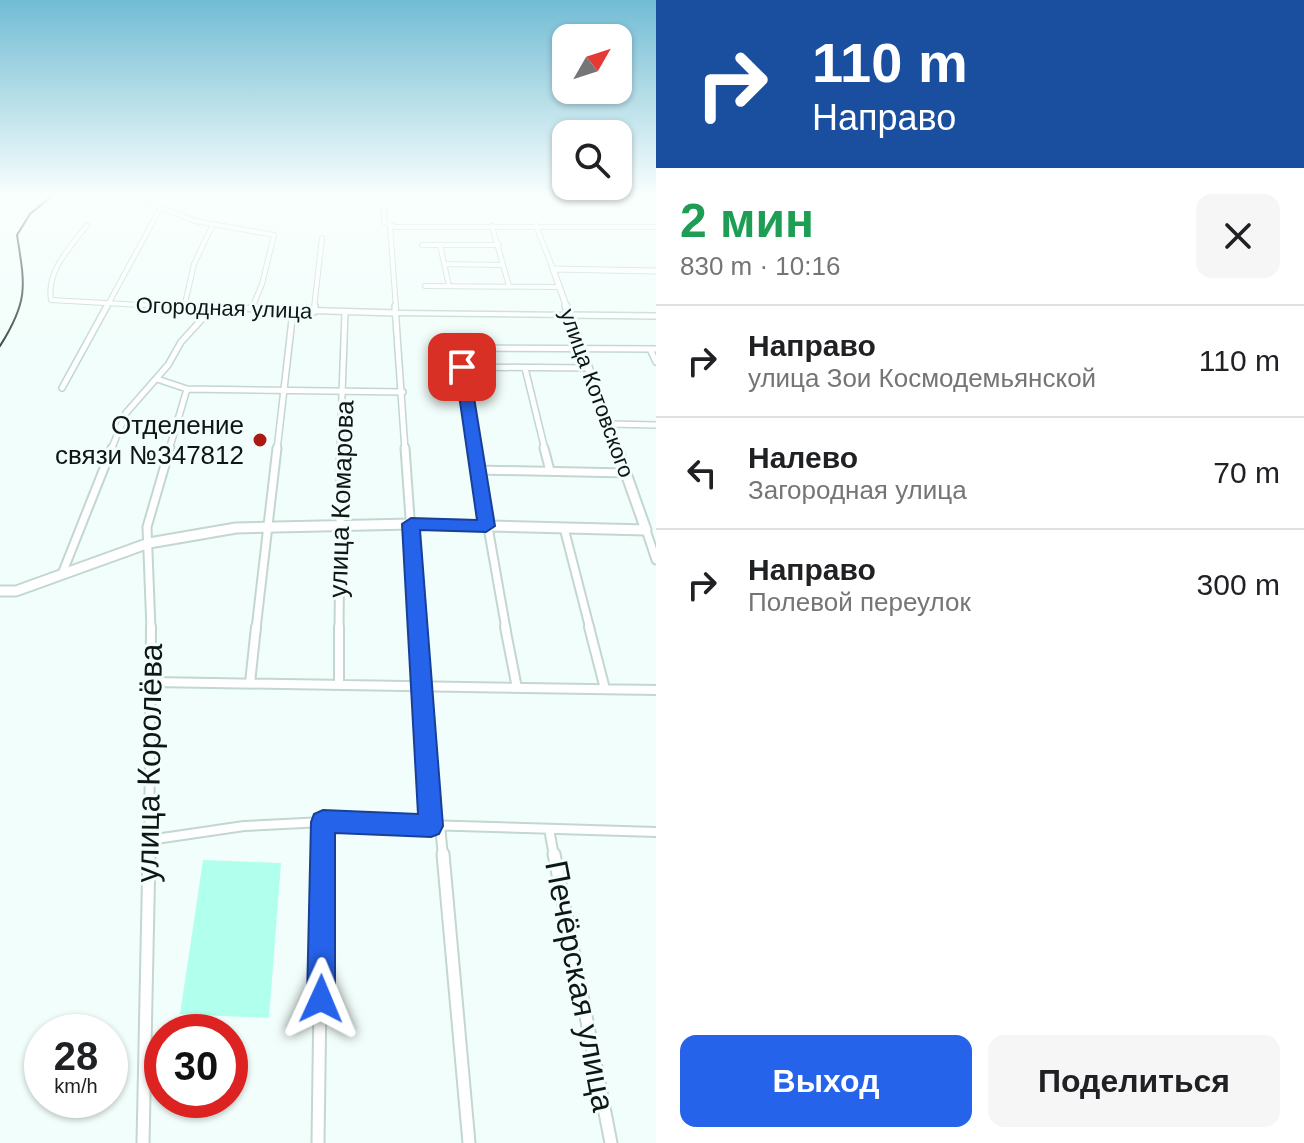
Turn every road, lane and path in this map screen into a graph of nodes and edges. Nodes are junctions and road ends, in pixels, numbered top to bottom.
1 (71, 248) edge
2 (139, 248) edge
3 (201, 248) edge
4 (270, 248) edge
5 (321, 248) edge
6 (392, 248) edge
7 (441, 248) edge
8 (500, 248) edge
9 (545, 248) edge
10 (445, 264) junction
11 (503, 265) junction
12 (553, 269) junction
13 (656, 271) edge
14 (425, 286) dead end
15 (449, 286) junction
16 (509, 286) junction
17 (559, 287) junction
18 (110, 303) junction
19 (184, 308) junction
20 (206, 309) junction
21 (252, 309) junction
22 (293, 311) junction
23 (314, 312) junction
24 (345, 312) junction
25 (396, 313) junction
26 (569, 315) junction
27 (656, 316) edge
28 (436, 348) dead end
29 (459, 348) junction
30 (582, 348) junction
31 (653, 349) edge
32 (656, 362) edge
33 (462, 367) junction
34 (525, 368) junction
35 (589, 368) junction
36 (157, 379) junction
37 (62, 388) dead end
38 (187, 389) junction
39 (284, 391) junction
40 (403, 392) junction
41 (345, 393) junction
42 (610, 424) junction
43 (656, 425) edge
44 (478, 470) junction
45 (550, 471) junction
46 (627, 473) junction
47 (411, 524) junction
48 (266, 525) junction
49 (338, 525) junction
50 (486, 526) junction
51 (656, 526) edge
52 (564, 528) junction
53 (645, 528) junction
54 (149, 543) junction
55 (656, 560) edge
56 (62, 574) junction
57 (0, 591) edge
58 (152, 682) junction
59 (250, 683) junction
60 (339, 685) junction
61 (423, 685) junction
62 (517, 688) junction
63 (605, 689) junction
64 (656, 690) edge
65 (323, 822) junction
66 (436, 826) junction
67 (549, 829) junction
68 (656, 832) edge
69 (149, 840) junction
70 (143, 1143) edge
71 (318, 1143) edge
72 (469, 1143) edge
73 (611, 1143) edge

1 - 18 street, Огородная улица
2 - 18 street
3 - 19 street
4 - 21 street
5 - 23 street
6 - 25 street
7 - 10 street
8 - 11 street
9 - 12 street, улица Котовского
10 - 11 street
10 - 15 street
11 - 16 street
12 - 13 street
12 - 17 street, улица Котовского
14 - 15 street
15 - 16 street
16 - 17 street
17 - 26 street, улица Котовского
18 - 19 street, Огородная улица
18 - 37 street
19 - 20 street, Огородная улица
20 - 21 street, Огородная улица
20 - 36 street
21 - 22 street, Огородная улица
22 - 23 street, Огородная улица
22 - 39 street
23 - 24 street, Огородная улица
24 - 25 street, Огородная улица
24 - 41 street, улица Комарова
25 - 26 street
25 - 40 street
26 - 27 street
26 - 30 street, улица Котовского
28 - 29 street
29 - 30 street
29 - 33 street
30 - 31 street
30 - 35 street, улица Котовского
31 - 32 street
33 - 34 street
33 - 44 street
34 - 35 street
34 - 45 street
35 - 42 street, улица Котовского
36 - 38 street
36 - 56 street
38 - 39 street
38 - 54 street, улица Королёва
39 - 41 street
39 - 48 street
40 - 41 street
40 - 47 street
41 - 49 street, улица Комарова
42 - 43 street
42 - 46 street, улица Котовского
44 - 45 street
44 - 50 street
45 - 46 street
46 - 53 street, улица Котовского
47 - 49 street
47 - 50 street
47 - 61 street
48 - 49 street
48 - 54 street
48 - 59 street
49 - 60 street, улица Комарова
50 - 52 street
50 - 62 street
51 - 53 street
52 - 53 street
52 - 63 street
53 - 55 street, улица Котовского
54 - 56 street
54 - 58 street, улица Королёва
56 - 57 street
58 - 59 street
58 - 69 street, улица Королёва
59 - 60 street
60 - 61 street
61 - 62 street
61 - 66 street
62 - 63 street
63 - 64 street
65 - 66 street
65 - 69 street
65 - 71 street
66 - 67 street
66 - 72 street
67 - 68 street
67 - 73 street, Печёрская улица
69 - 70 street, улица Королёва

